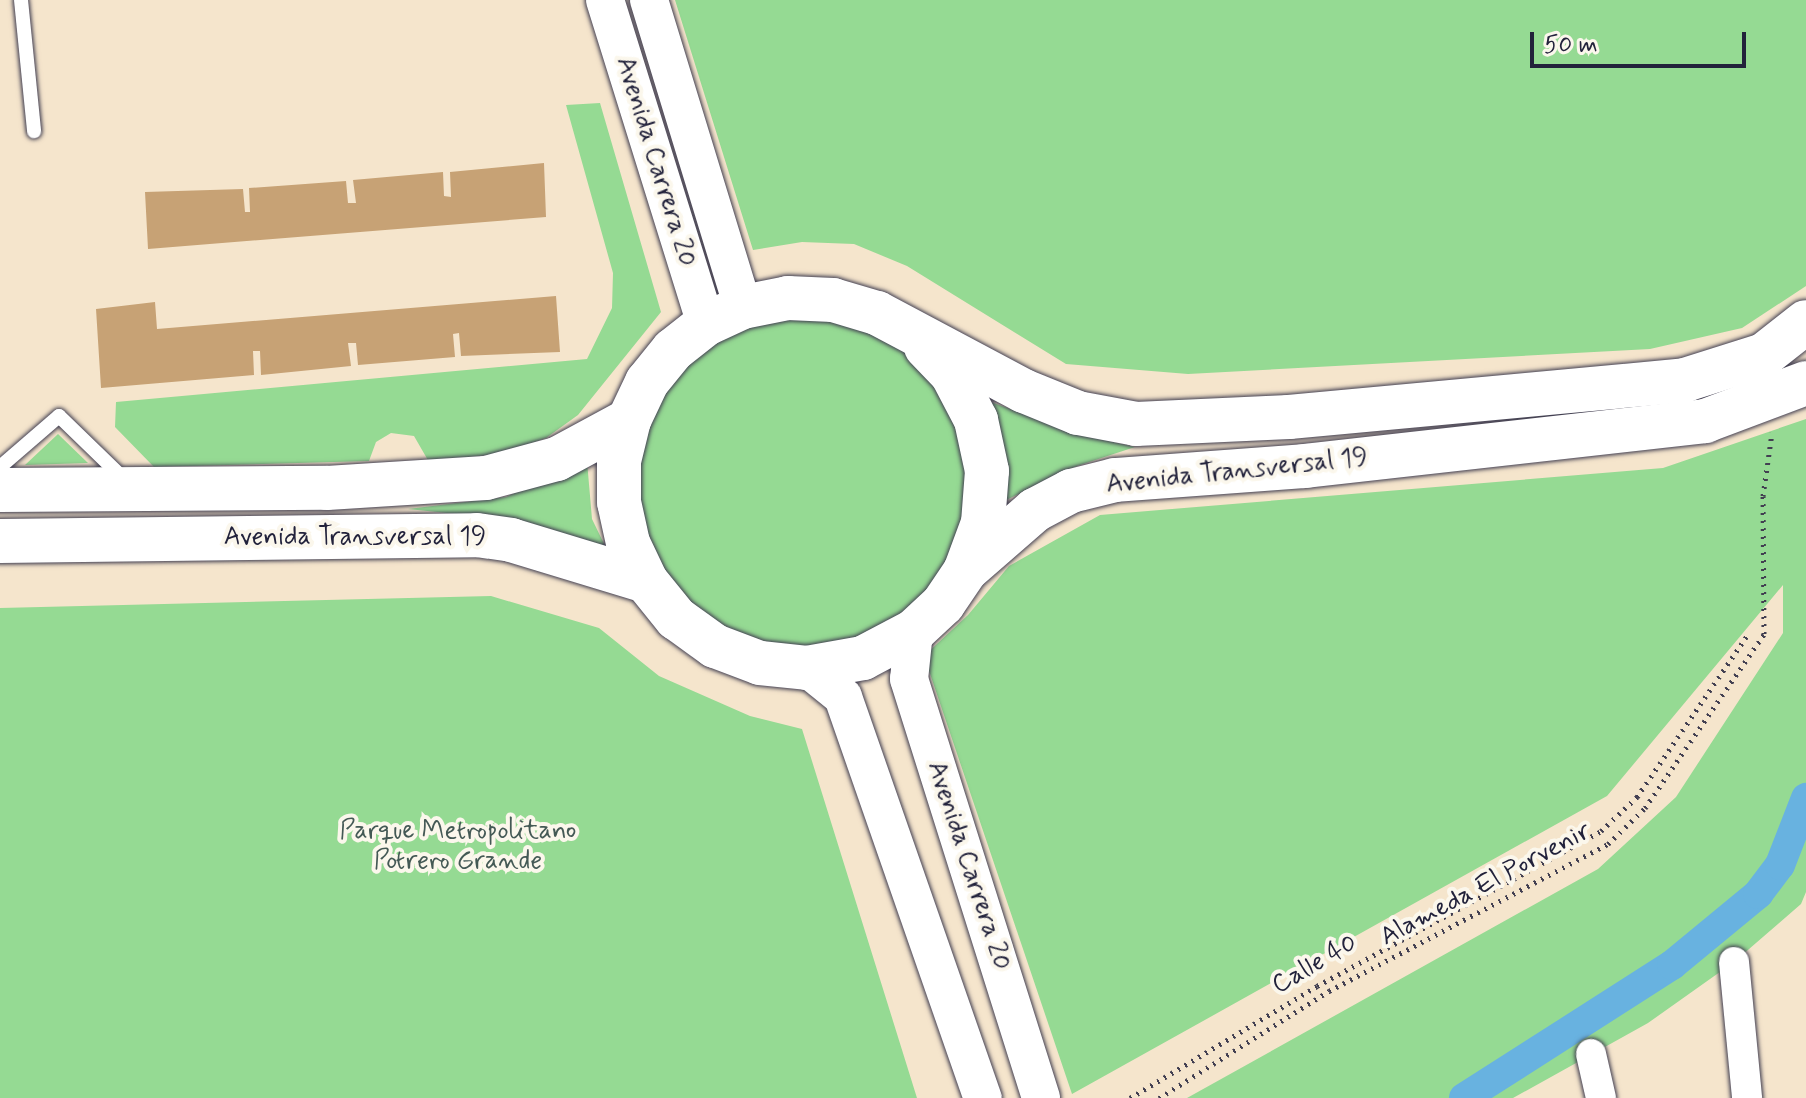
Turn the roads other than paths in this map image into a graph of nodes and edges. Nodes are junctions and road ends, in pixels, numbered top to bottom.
1 (21, 0) edge
2 (605, 0) edge
3 (649, 0) edge
4 (34, 131) dead end
5 (724, 316) junction
6 (1806, 322) edge
7 (916, 336) junction
8 (1803, 385) edge
9 (629, 420) junction
10 (0, 467) edge
11 (0, 490) edge
12 (138, 492) junction
13 (0, 541) edge
14 (965, 571) junction
15 (646, 581) junction
16 (914, 631) junction
17 (807, 668) junction
18 (1734, 962) dead end
19 (1591, 1054) dead end
20 (983, 1098) edge
21 (1041, 1098) edge
22 (1601, 1098) edge
23 (1747, 1098) edge

1 - 4 lane
2 - 5 street, Avenida Carrera 20
3 - 5 street, Avenida Carrera 20
5 - 7 main road, Avenida Transversal 19
5 - 9 main road, Avenida Transversal 19
6 - 7 main road, Avenida Transversal 19
7 - 14 main road
8 - 14 main road, Avenida Transversal 19
9 - 12 main road, Avenida Transversal 19
9 - 15 main road
10 - 12 lane
11 - 12 main road, Avenida Transversal 19
13 - 15 main road, Avenida Transversal 19
14 - 16 main road, Avenida Transversal 19
15 - 17 main road, Avenida Transversal 19
16 - 17 main road, Avenida Transversal 19
16 - 21 street, Avenida Carrera 20
17 - 20 street
18 - 23 street
19 - 22 street

